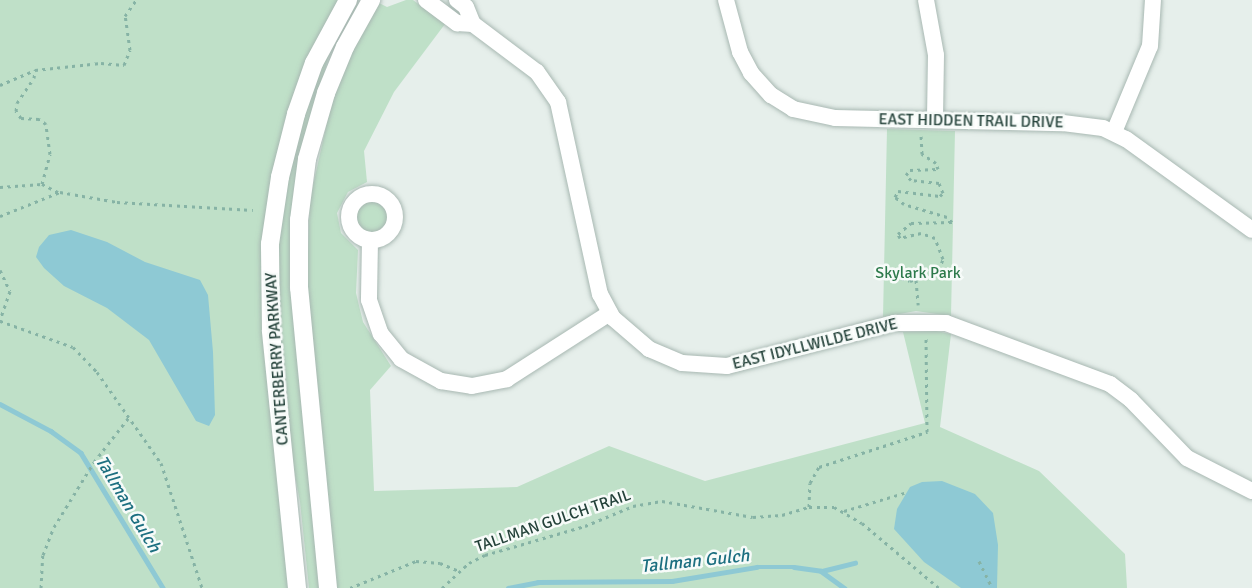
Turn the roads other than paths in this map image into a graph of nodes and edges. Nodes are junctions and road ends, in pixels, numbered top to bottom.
1 (348, 0) edge
2 (371, 0) edge
3 (426, 0) edge
4 (457, 0) edge
5 (726, 0) edge
6 (926, 0) edge
7 (1153, 0) edge
8 (473, 24) junction
9 (935, 120) junction
10 (1114, 132) junction
11 (1252, 230) edge
12 (370, 240) dead end
13 (610, 313) junction
14 (1252, 491) edge
15 (297, 588) edge
16 (328, 588) edge

1 - 15 street, CANTERBERRY PARKWAY
2 - 16 street, CANTERBERRY PARKWAY
3 - 8 street, EAST IDYLLWILDE DRIVE
4 - 8 street, EAST IDYLLWILDE DRIVE
5 - 9 street, EAST HIDDEN TRAIL DRIVE
6 - 9 street
7 - 10 street
8 - 13 street, EAST IDYLLWILDE DRIVE
9 - 10 street, EAST HIDDEN TRAIL DRIVE
10 - 11 street, EAST HIDDEN TRAIL DRIVE
12 - 13 street
13 - 14 street, EAST IDYLLWILDE DRIVE

